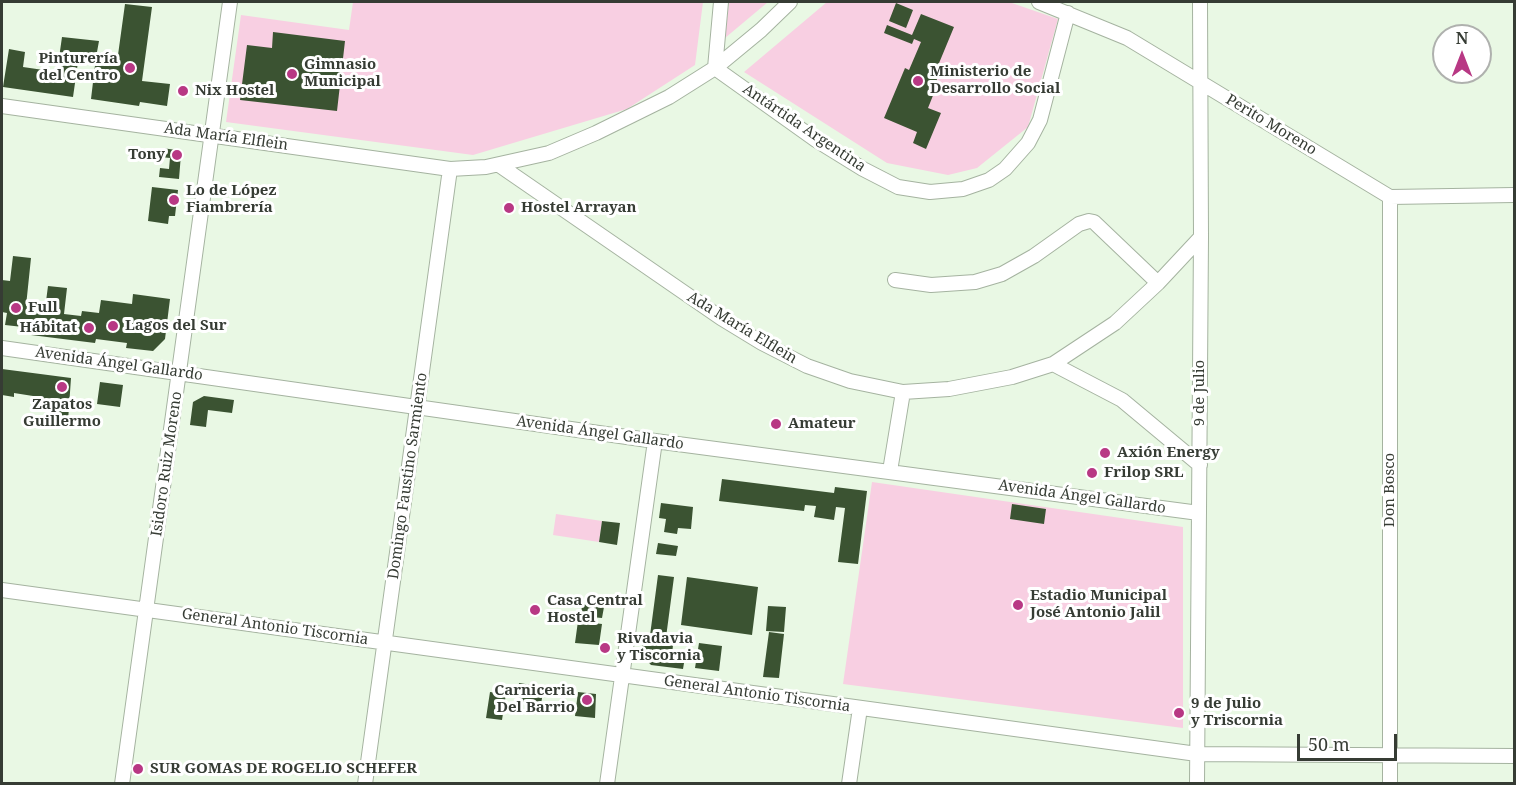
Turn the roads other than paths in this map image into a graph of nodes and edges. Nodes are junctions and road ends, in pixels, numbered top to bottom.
1 (230, 2) edge
2 (721, 2) edge
3 (790, 2) edge
4 (1039, 2) edge
5 (1200, 2) edge
6 (1068, 13) junction
7 (715, 68) junction
8 (1200, 83) junction
9 (2, 106) edge
10 (213, 135) junction
11 (499, 165) junction
12 (450, 169) junction
13 (1515, 195) edge
14 (1390, 197) junction
15 (1201, 237) junction
16 (895, 280) dead end
17 (1158, 283) junction
18 (2, 348) edge
19 (1053, 364) junction
20 (179, 372) junction
21 (903, 392) junction
22 (417, 407) junction
23 (655, 441) junction
24 (1200, 465) junction
25 (890, 471) junction
26 (1199, 513) junction
27 (2, 590) edge
28 (147, 609) junction
29 (385, 642) junction
30 (622, 675) junction
31 (860, 708) junction
32 (1197, 754) junction
33 (1390, 756) junction
34 (1515, 756) edge
35 (122, 783) edge
36 (365, 783) edge
37 (607, 783) edge
38 (849, 783) edge
39 (1197, 783) edge
40 (1390, 783) edge

1 - 10 street, Isidoro Ruiz Moreno
2 - 7 street
3 - 7 street, Ada María Elflein
4 - 6 street, Perito Moreno
5 - 8 street, 9 de Julio
6 - 7 street, Antártida Argentina
6 - 8 street, Perito Moreno
7 - 11 street, Ada María Elflein
8 - 14 street, Perito Moreno
8 - 15 street, 9 de Julio
9 - 10 street, Ada María Elflein
10 - 12 street, Ada María Elflein
10 - 20 street, Isidoro Ruiz Moreno
11 - 12 street, Ada María Elflein
11 - 21 street, Ada María Elflein
12 - 22 street, Domingo Faustino Sarmiento
13 - 14 street
14 - 33 street, Don Bosco
15 - 17 street, Ada María Elflein
15 - 24 street, 9 de Julio
16 - 17 street
17 - 19 street, Ada María Elflein
18 - 20 street, Avenida Ángel Gallardo
19 - 21 street, Ada María Elflein
19 - 24 street
20 - 22 street, Avenida Ángel Gallardo
20 - 28 street, Isidoro Ruiz Moreno
21 - 25 street
22 - 23 street, Avenida Ángel Gallardo
22 - 29 street, Domingo Faustino Sarmiento
23 - 25 street, Avenida Ángel Gallardo
23 - 30 street
24 - 26 street, 9 de Julio
25 - 26 street, Avenida Ángel Gallardo
26 - 32 street, 9 de Julio
27 - 28 street, General Antonio Tiscornia
28 - 29 street, General Antonio Tiscornia
28 - 35 street, Isidoro Ruiz Moreno
29 - 30 street, General Antonio Tiscornia
29 - 36 street, Domingo Faustino Sarmiento
30 - 31 street, General Antonio Tiscornia
30 - 37 street
31 - 32 street, General Antonio Tiscornia
31 - 38 street
32 - 33 street, General Antonio Tiscornia
32 - 39 street, 9 de Julio
33 - 34 street, General Antonio Tiscornia
33 - 40 street, Don Bosco

